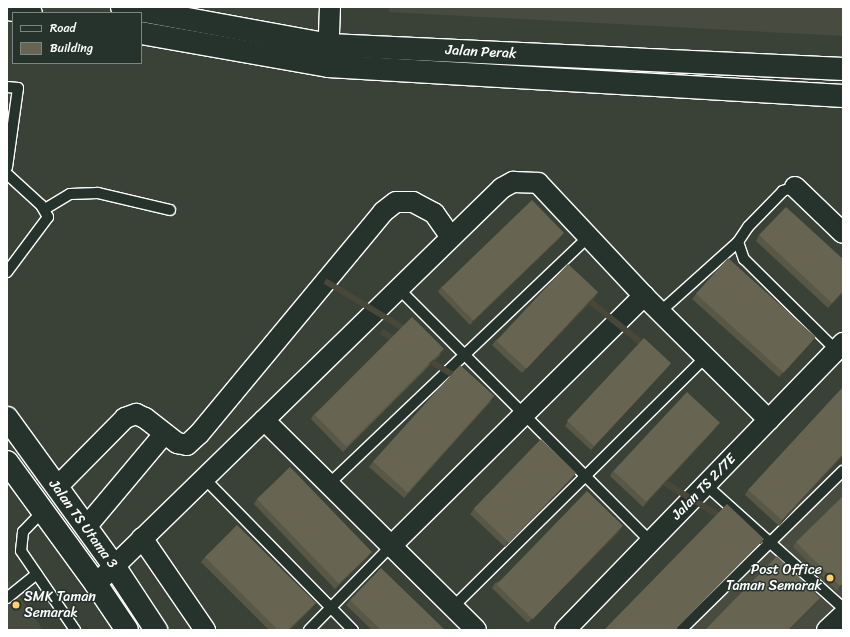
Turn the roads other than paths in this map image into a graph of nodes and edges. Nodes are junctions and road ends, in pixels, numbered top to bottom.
1 (122, 7) edge
2 (330, 7) edge
3 (7, 9) edge
4 (24, 12) edge
5 (142, 33) edge
6 (328, 56) junction
7 (843, 69) edge
8 (7, 87) edge
9 (778, 94) junction
10 (843, 96) edge
11 (843, 112) edge
12 (7, 167) edge
13 (7, 174) edge
14 (794, 187) joint
15 (45, 209) junction
16 (170, 210) dead end
17 (843, 233) edge
18 (588, 236) junction
19 (451, 237) junction
20 (738, 242) junction
21 (7, 272) edge
22 (399, 289) junction
23 (644, 296) junction
24 (660, 312) junction
25 (840, 346) edge
26 (464, 354) junction
27 (706, 357) junction
28 (524, 414) junction
29 (7, 418) edge
30 (264, 420) junction
31 (769, 420) junction
32 (164, 434) junction
33 (7, 462) edge
34 (843, 471) edge
35 (585, 476) junction
36 (204, 478) junction
37 (329, 484) junction
38 (706, 485) junction
39 (57, 487) junction
40 (43, 511) junction
41 (86, 528) junction
42 (142, 538) junction
43 (651, 542) junction
44 (769, 542) junction
45 (391, 546) junction
46 (114, 566) junction
47 (37, 574) junction
48 (96, 584) junction
49 (7, 598) edge
50 (453, 607) junction
51 (331, 608) junction
52 (843, 608) edge
53 (843, 615) edge
54 (75, 630) edge
55 (127, 630) edge
56 (156, 630) edge
57 (205, 630) edge
58 (309, 630) edge
59 (353, 630) edge
60 (476, 630) edge
61 (565, 630) edge
62 (681, 630) edge
63 (827, 630) edge

1 - 6 main road, Jalan Perak
2 - 6 street
3 - 4 main road
5 - 6 main road, Jalan Perak
6 - 7 main road, Jalan Perak
6 - 9 main road, Jalan Perak
8 - 12 lane
9 - 10 main road, Jalan Perak
9 - 11 main road
13 - 15 lane
14 - 17 street
14 - 20 lane
15 - 16 lane
15 - 21 lane
18 - 19 street
18 - 23 street
18 - 26 lane
19 - 22 street
19 - 32 street
20 - 24 lane
20 - 25 lane
22 - 26 lane
22 - 30 street
23 - 24 street
23 - 28 street
24 - 27 street
25 - 31 street, Jalan TS 2/7E
26 - 28 lane
26 - 37 lane
27 - 31 street
27 - 35 lane
28 - 35 lane
28 - 45 street
29 - 39 main road, Jalan TS Utama 3
30 - 36 street
30 - 37 street
31 - 38 street, Jalan TS 2/7E
32 - 39 street
32 - 41 street
33 - 40 main road, Jalan TS Utama 3
34 - 44 lane
35 - 43 lane
35 - 50 lane
36 - 42 street
36 - 51 lane
37 - 45 street
38 - 43 street, Jalan TS 2/7E
38 - 44 lane
39 - 41 main road, Jalan TS Utama 3
40 - 47 lane
40 - 48 main road, Jalan TS Utama 3
41 - 46 main road, Jalan TS Utama 3
42 - 46 street
42 - 57 street
43 - 61 street, Jalan TS 2/7E
44 - 52 lane
44 - 62 lane
45 - 50 street
45 - 51 lane
46 - 48 street
46 - 56 main road, Jalan TS Utama 3
47 - 49 lane
47 - 54 lane
48 - 55 main road, Jalan TS Utama 3
50 - 60 street
51 - 58 lane
51 - 59 lane
53 - 63 street

